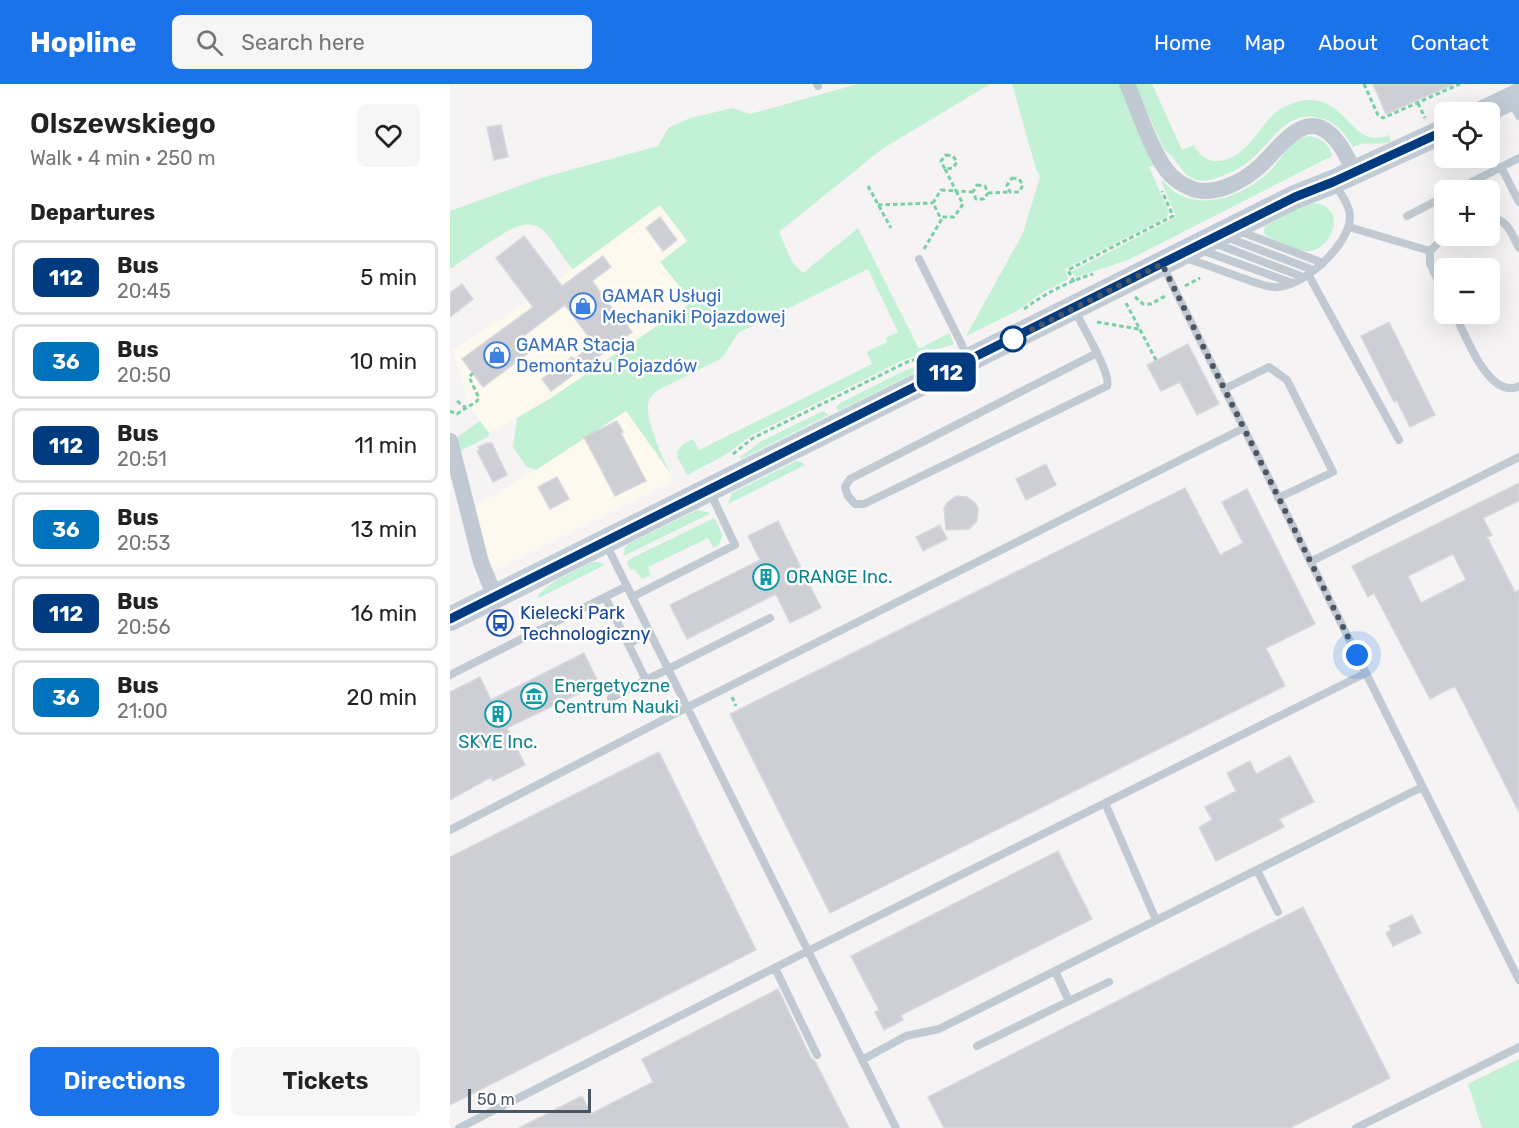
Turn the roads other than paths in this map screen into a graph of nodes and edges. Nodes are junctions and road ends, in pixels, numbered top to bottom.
1 (1127, 84) edge
2 (1516, 104) edge
3 (1500, 108) edge
4 (1434, 136) edge
5 (1519, 158) edge
6 (1500, 167) joint
7 (1498, 168) edge
8 (1344, 177) junction
9 (1475, 180) edge
10 (1434, 201) edge
11 (1519, 202) edge
12 (1407, 216) dead end
13 (1500, 221) edge
14 (1349, 227) junction
15 (1199, 245) junction
16 (1435, 246) edge
17 (1519, 248) edge
18 (1430, 251) junction
19 (919, 258) road end
20 (1323, 263) junction
21 (1434, 272) edge
22 (1308, 274) junction
23 (1292, 283) junction
24 (1076, 299) junction
25 (1460, 324) edge
26 (1097, 353) junction
27 (970, 360) junction
28 (1519, 386) edge
29 (1224, 389) junction
30 (1244, 428) junction
31 (1399, 440) dead end
32 (450, 441) edge
33 (1519, 457) edge
34 (709, 490) junction
35 (1278, 498) junction
36 (605, 542) junction
37 (1310, 562) junction
38 (627, 586) junction
39 (495, 597) junction
40 (605, 597) junction
41 (632, 597) junction
42 (770, 618) dead end
43 (450, 619) edge
44 (650, 633) junction
45 (628, 644) junction
46 (667, 669) junction
47 (1366, 673) junction
48 (450, 675) edge
49 (646, 680) junction
50 (611, 698) dead end
51 (686, 708) junction
52 (1422, 787) junction
53 (1105, 803) junction
54 (450, 830) edge
55 (1257, 870) junction
56 (1278, 912) dead end
57 (1156, 920) junction
58 (808, 951) junction
59 (775, 968) junction
60 (1054, 971) junction
61 (1519, 980) edge
62 (1109, 982) dead end
63 (1069, 1001) junction
64 (977, 1046) dead end
65 (1519, 1047) edge
66 (817, 1055) dead end
67 (862, 1060) junction
68 (463, 1127) edge
69 (896, 1128) edge
70 (1356, 1128) edge

1 - 8 street
2 - 3 street
4 - 8 street
5 - 6 lane
6 - 11 lane
7 - 9 lane
8 - 14 lane
8 - 15 street
10 - 12 lane
13 - 17 lane
14 - 18 lane
14 - 20 lane
15 - 20 lane
15 - 22 lane
15 - 22 lane
15 - 23 lane
15 - 23 lane
15 - 24 street
15 - 29 lane
16 - 18 lane
18 - 21 lane
19 - 27 lane
20 - 22 lane
22 - 23 lane
22 - 31 lane
24 - 26 lane
24 - 27 street
25 - 28 lane
26 - 26 lane
27 - 34 street
29 - 30 lane
29 - 35 lane
30 - 35 lane
30 - 51 lane
32 - 39 street
33 - 37 lane
34 - 36 street
34 - 41 lane
35 - 37 lane
36 - 38 lane
36 - 39 street
37 - 47 lane
38 - 40 lane
38 - 41 lane
39 - 43 street
40 - 45 lane
40 - 48 lane
41 - 44 lane
42 - 46 lane
44 - 45 lane
44 - 46 lane
45 - 49 lane
46 - 49 lane
46 - 51 lane
47 - 52 lane
47 - 53 lane
49 - 50 lane
51 - 54 lane
51 - 58 lane
52 - 55 lane
52 - 61 lane
53 - 57 lane
53 - 58 lane
55 - 56 lane
55 - 57 lane
57 - 60 lane
58 - 59 lane
58 - 67 lane
59 - 66 lane
59 - 68 lane
60 - 63 lane
60 - 67 lane
62 - 63 lane
63 - 64 lane
65 - 70 lane
67 - 69 lane

